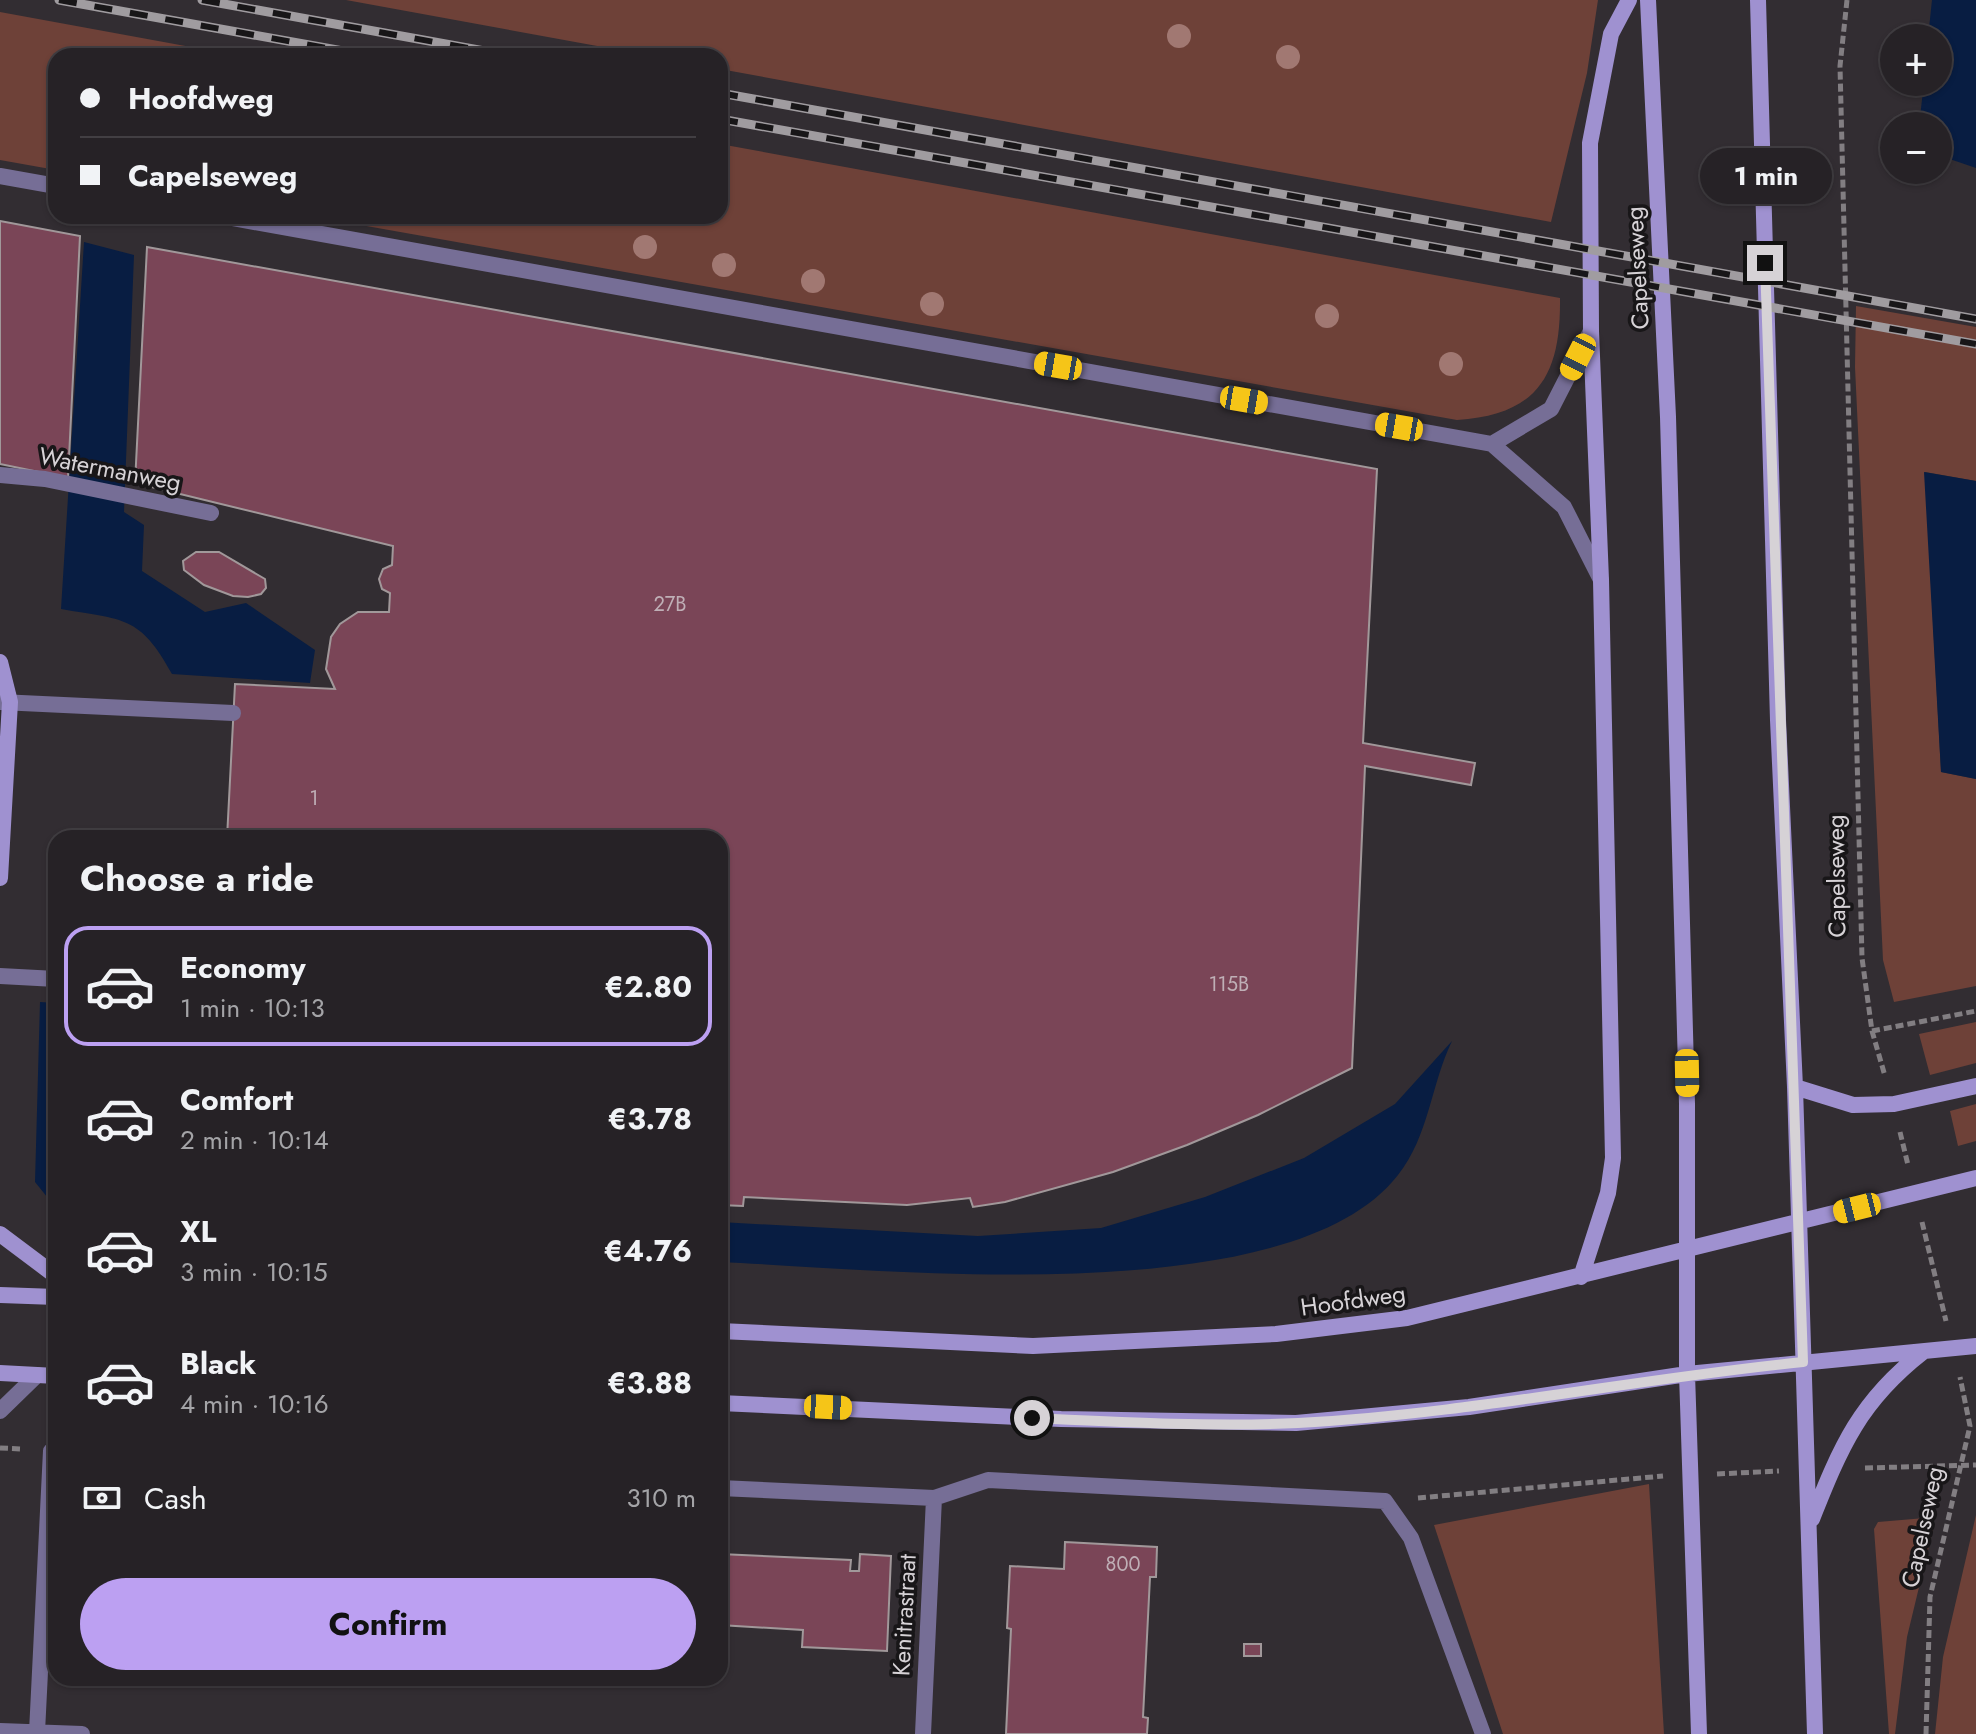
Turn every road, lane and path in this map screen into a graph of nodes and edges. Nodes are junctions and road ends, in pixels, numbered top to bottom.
1 (1629, 0) edge
2 (1648, 0) edge
3 (1758, 0) edge
4 (1847, 0) edge
5 (0, 176) edge
6 (48, 185) edge
7 (266, 224) edge
8 (1591, 331) junction
9 (1492, 444) junction
10 (0, 475) edge
11 (211, 513) dead end
12 (1601, 580) junction
13 (0, 662) edge
14 (5, 702) edge
15 (233, 713) dead end
16 (0, 878) edge
17 (0, 976) edge
18 (48, 979) edge
19 (1976, 1011) edge
20 (1872, 1031) junction
21 (1976, 1086) edge
22 (1795, 1087) junction
23 (1894, 1104) junction
24 (1976, 1178) edge
25 (1915, 1194) junction
26 (1799, 1222) junction
27 (0, 1234) edge
28 (1685, 1251) junction
29 (48, 1270) edge
30 (1581, 1277) junction
31 (0, 1295) edge
32 (48, 1297) edge
33 (728, 1331) edge
34 (1976, 1346) edge
35 (1953, 1349) junction
36 (1924, 1352) junction
37 (1803, 1362) junction
38 (0, 1373) edge
39 (1687, 1374) junction
40 (37, 1375) junction
41 (48, 1376) edge
42 (728, 1403) edge
43 (0, 1411) edge
44 (1959, 1465) junction
45 (1976, 1465) edge
46 (728, 1488) edge
47 (934, 1498) junction
48 (48, 1511) edge
49 (1810, 1524) junction
50 (0, 1731) edge
51 (37, 1732) junction
52 (82, 1734) edge
53 (923, 1734) edge
54 (1483, 1734) edge
55 (1699, 1734) edge
56 (1815, 1734) edge
57 (1926, 1734) edge

1 - 8 main road
2 - 28 main road, Capelseweg
3 - 22 main road, Capelseweg
4 - 20 path, Capelseweg
5 - 6 street
7 - 9 street
8 - 9 street
8 - 12 main road
9 - 12 street
10 - 11 street, Watermanweg
12 - 30 main road
13 - 14 main road
14 - 15 street
14 - 16 main road
17 - 18 street
19 - 20 path
20 - 23 path, Capelseweg
21 - 23 main road
22 - 23 main road
22 - 26 main road, Capelseweg
23 - 25 path, Capelseweg
24 - 25 main road, Hoofdweg
25 - 26 main road, Hoofdweg
25 - 35 path, Capelseweg
26 - 28 main road, Hoofdweg
26 - 37 main road, Capelseweg
27 - 29 main road
28 - 30 main road, Hoofdweg
28 - 39 main road, Capelseweg
30 - 33 main road, Hoofdweg
31 - 32 main road
34 - 35 main road
35 - 36 main road
35 - 44 path, Capelseweg
36 - 37 main road
36 - 49 main road
37 - 39 main road
37 - 49 main road, Capelseweg
38 - 40 main road
39 - 42 main road
39 - 55 main road, Capelseweg
40 - 41 main road
40 - 43 street
44 - 45 path
44 - 57 path, Capelseweg
46 - 47 street
47 - 53 street, Kenitrastraat
47 - 54 street
48 - 51 street
49 - 56 main road, Capelseweg
50 - 51 street
51 - 52 street

